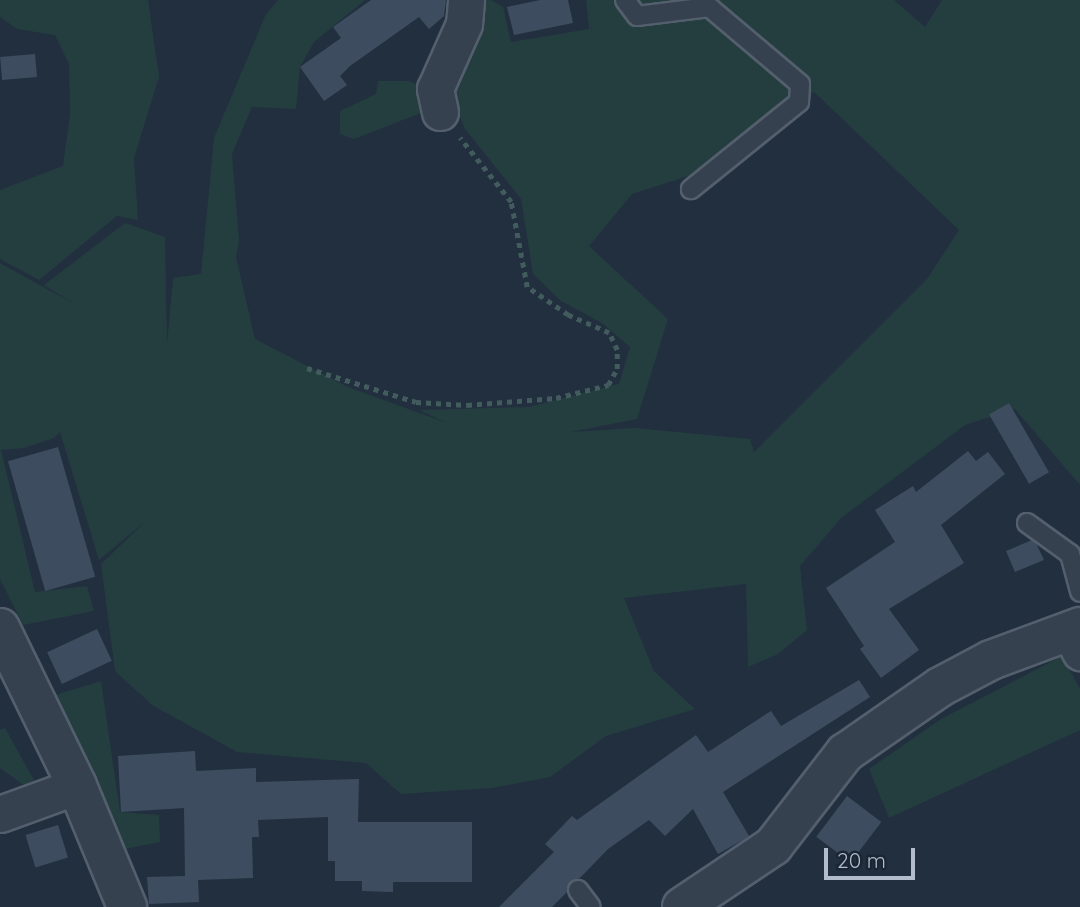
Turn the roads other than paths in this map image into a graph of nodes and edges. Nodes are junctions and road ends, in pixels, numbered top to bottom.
1 (466, 0) edge
2 (625, 0) edge
3 (440, 112) road end
4 (691, 189) dead end
5 (1027, 523) dead end
6 (1080, 592) edge
7 (0, 628) edge
8 (1076, 636) edge
9 (77, 786) junction
10 (0, 814) edge
11 (578, 890) dead end
12 (127, 907) edge
13 (591, 907) edge
14 (682, 907) edge

1 - 3 street
2 - 4 lane
5 - 6 lane
7 - 9 street
8 - 14 street
9 - 10 street
9 - 12 street
11 - 13 lane

